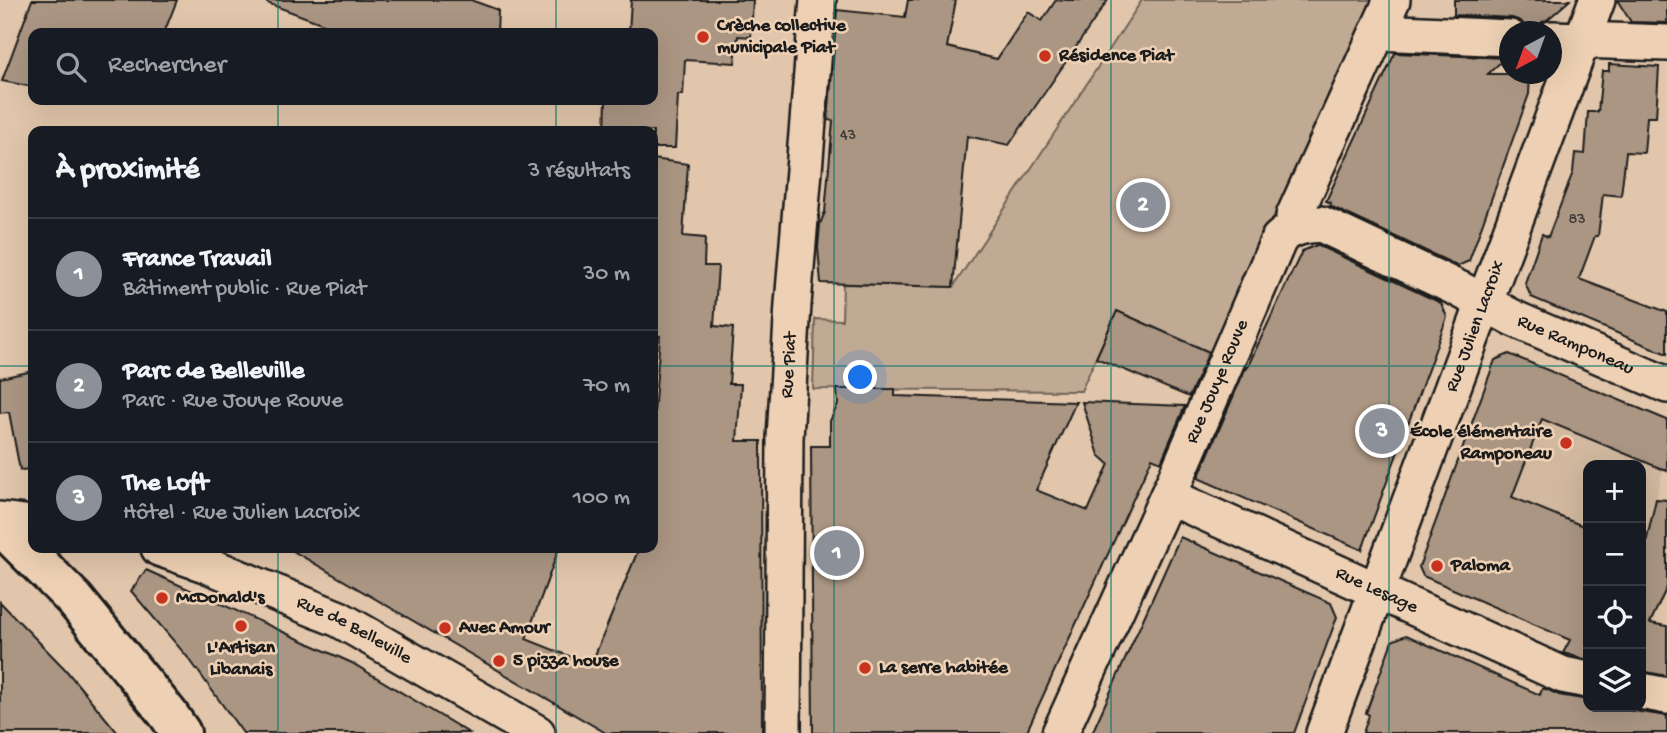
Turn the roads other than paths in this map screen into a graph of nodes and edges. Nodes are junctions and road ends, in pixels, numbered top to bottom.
1 (818, 0) edge
2 (1392, 0) edge
3 (1597, 0) edge
4 (1378, 32) junction
5 (1499, 38) edge
6 (1567, 40) edge
7 (1667, 43) edge
8 (1296, 228) junction
9 (1486, 303) junction
10 (1667, 386) edge
11 (1168, 496) junction
12 (0, 523) edge
13 (28, 524) edge
14 (28, 552) edge
15 (29, 553) edge
16 (173, 553) edge
17 (1377, 591) junction
18 (1576, 677) edge
19 (1646, 692) edge
20 (1667, 696) edge
21 (181, 733) edge
22 (537, 733) edge
23 (783, 733) edge
24 (1060, 733) edge
25 (1324, 733) edge

1 - 23 street, Rue Piat
2 - 4 street
3 - 6 street, Rue Julien Lacroix
4 - 5 street
4 - 8 street
6 - 7 street
6 - 9 street, Rue Julien Lacroix
8 - 9 street
8 - 11 street, Rue Jouye Rouve
9 - 10 street, Rue Ramponeau
9 - 17 street, Rue Julien Lacroix
11 - 17 street, Rue Lesage
11 - 24 street, Rue Jouye Rouve
12 - 13 street
12 - 14 main road
15 - 21 main road
16 - 22 street, Rue de Belleville
17 - 18 street, Rue Lesage
17 - 25 street, Rue Julien Lacroix
19 - 20 street

